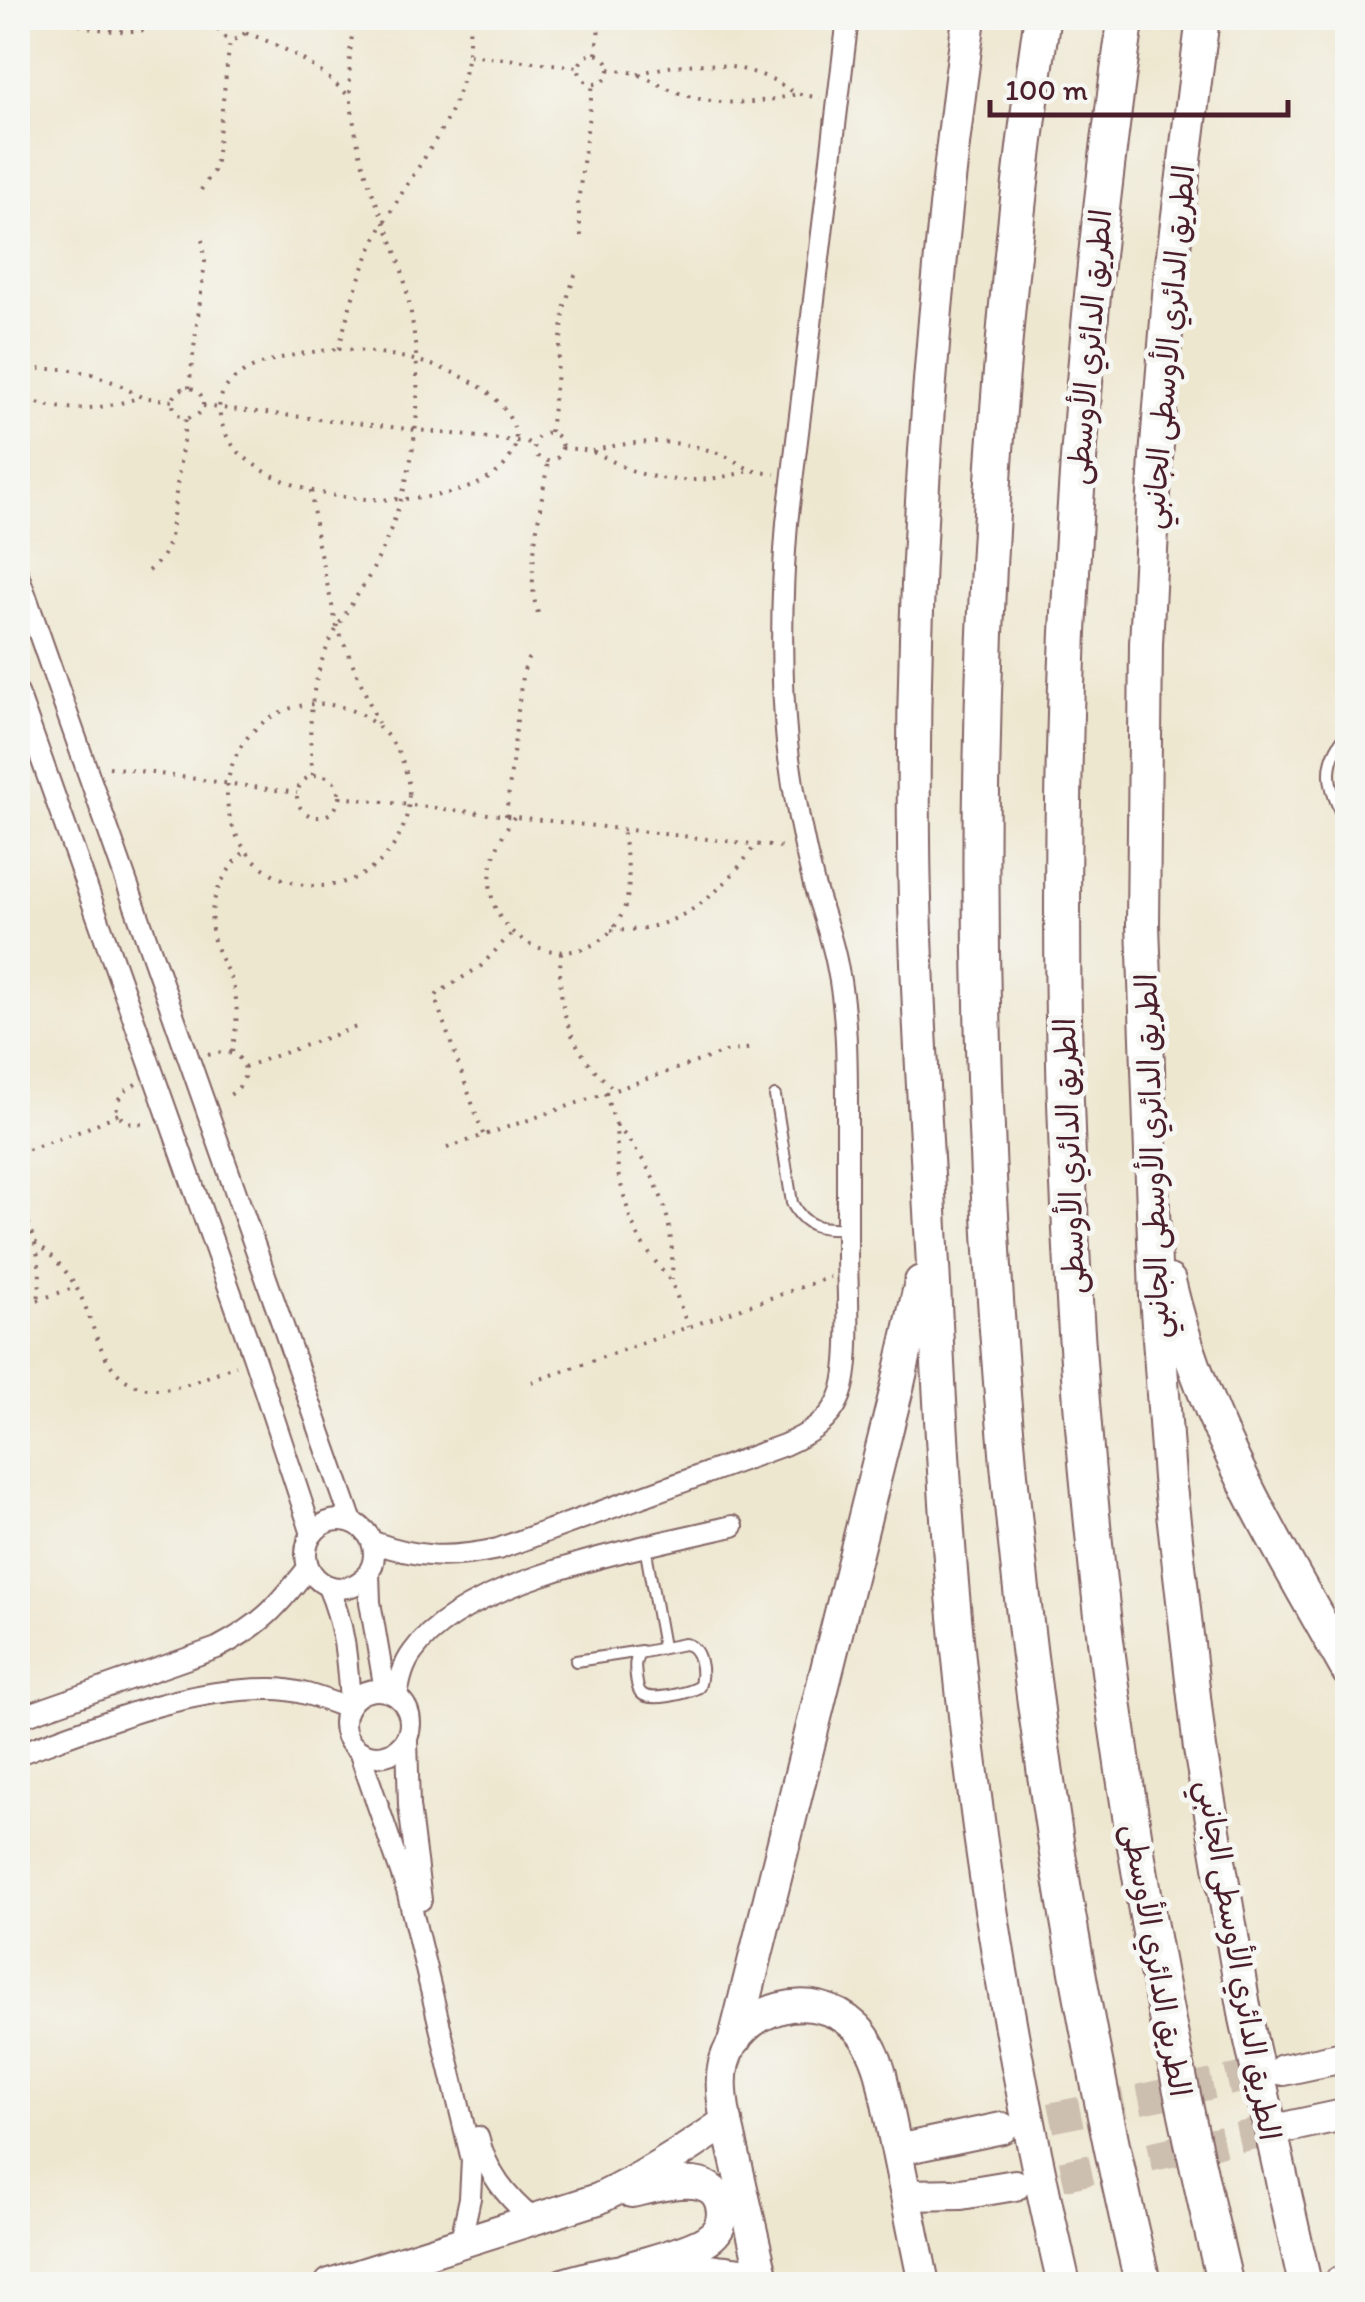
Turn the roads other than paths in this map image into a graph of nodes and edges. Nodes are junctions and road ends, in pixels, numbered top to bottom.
1 (848, 18) edge
2 (969, 18) edge
3 (1042, 18) edge
4 (1126, 18) edge
5 (1203, 18) edge
6 (18, 574) edge
7 (18, 693) edge
8 (1348, 732) edge
9 (1348, 830) edge
10 (774, 1096) dead end
11 (1154, 1204) junction
12 (931, 1223) junction
13 (847, 1228) junction
14 (352, 1522) junction
15 (733, 1526) dead end
16 (312, 1534) junction
17 (373, 1542) junction
18 (645, 1546) junction
19 (308, 1568) junction
20 (369, 1573) junction
21 (328, 1586) junction
22 (663, 1647) junction
23 (642, 1650) junction
24 (576, 1661) dead end
25 (1348, 1671) edge
26 (391, 1693) junction
27 (349, 1705) junction
28 (18, 1718) edge
29 (407, 1740) junction
30 (359, 1751) junction
31 (18, 1754) edge
32 (736, 2039) junction
33 (1348, 2056) edge
34 (1284, 2070) tunnel mouth
35 (1348, 2114) edge
36 (726, 2120) junction
37 (1292, 2126) tunnel mouth
38 (1002, 2128) tunnel mouth
39 (943, 2140) junction
40 (897, 2150) junction
41 (1015, 2185) tunnel mouth
42 (906, 2195) junction
43 (943, 2195) junction
44 (598, 2199) junction
45 (534, 2220) junction
46 (460, 2244) junction
47 (627, 2268) junction
48 (763, 2280) edge
49 (330, 2284) edge
50 (563, 2284) edge
51 (924, 2284) edge
52 (1064, 2284) edge
53 (1143, 2284) edge
54 (1226, 2284) edge
55 (1306, 2284) edge

1 - 13 street
2 - 12 highway
3 - 53 highway
4 - 54 highway, الطريق الدائري الأوسطى
5 - 11 highway, الطريق الدائري الأوسطى الجانبي
6 - 14 street
7 - 16 street
8 - 9 lane
10 - 13 lane
11 - 25 highway
11 - 55 highway, الطريق الدائري الأوسطى الجانبي
12 - 32 highway
12 - 52 highway
13 - 17 street
14 - 16 street
14 - 17 street
15 - 18 street
16 - 19 street
17 - 20 street
18 - 22 lane
18 - 26 street
19 - 21 street
19 - 28 street
20 - 21 street
20 - 26 street
21 - 27 street
22 - 23 lane
22 - 23 lane
23 - 24 lane
26 - 27 street
26 - 29 street
27 - 30 street
27 - 31 street
29 - 30 street
29 - 45 street
30 - 46 street
32 - 36 main road
32 - 40 main road
33 - 34 main road
35 - 37 main road
36 - 44 main road
36 - 48 main road
38 - 39 main road
39 - 40 main road
39 - 43 main road
40 - 42 main road
41 - 43 main road
42 - 43 main road
42 - 51 main road
44 - 45 main road
44 - 47 main road
45 - 46 main road
46 - 49 main road
47 - 48 main road
47 - 50 main road

